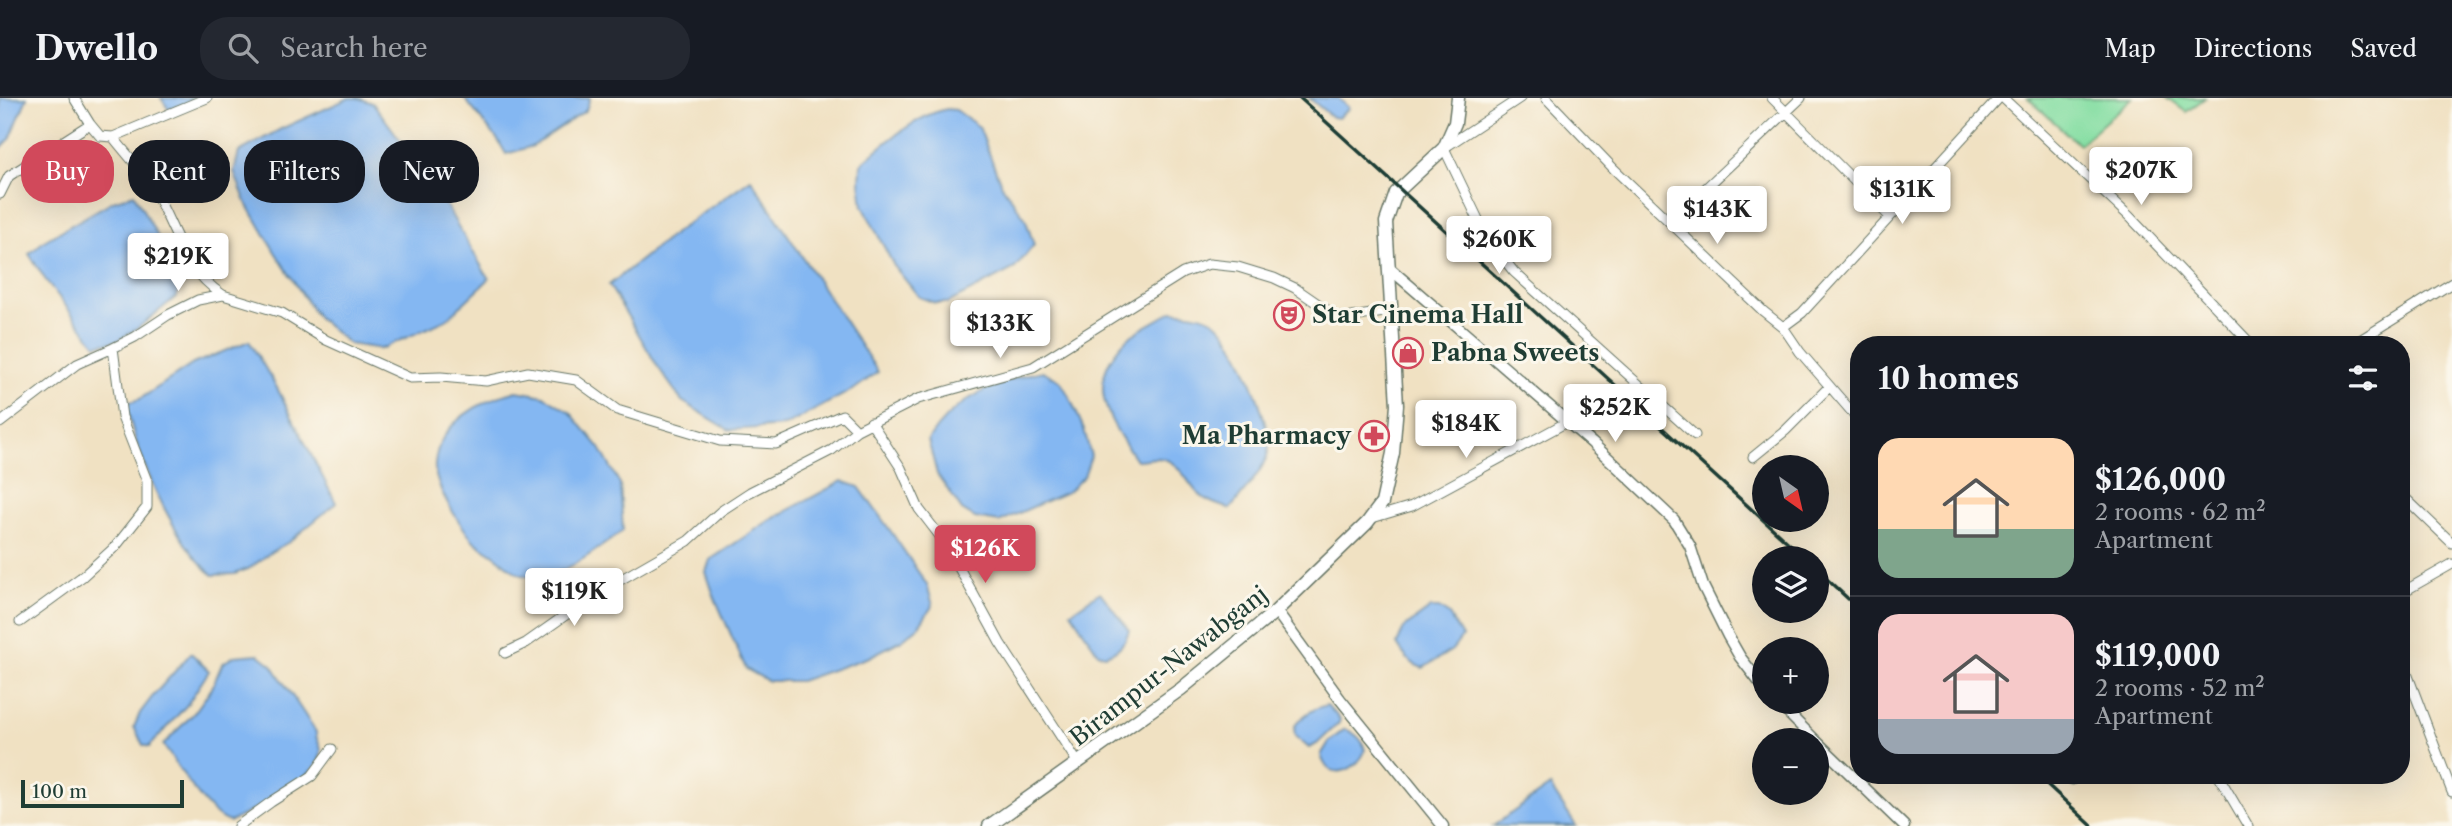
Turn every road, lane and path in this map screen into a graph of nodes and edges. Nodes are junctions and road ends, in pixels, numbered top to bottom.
1 (74, 98) edge
2 (207, 98) edge
3 (1458, 98) edge
4 (1520, 98) edge
5 (1546, 98) edge
6 (1772, 98) edge
7 (1801, 98) edge
8 (2001, 98) edge
9 (1786, 112) junction
10 (90, 124) junction
11 (113, 137) junction
12 (1444, 148) junction
13 (0, 194) edge
14 (1890, 217) junction
15 (1670, 222) junction
16 (1388, 267) junction
17 (2452, 283) edge
18 (223, 295) junction
19 (1390, 311) junction
20 (1783, 327) junction
21 (2243, 336) edge
22 (2366, 336) edge
23 (113, 348) junction
24 (1829, 387) junction
25 (1850, 410) edge
26 (871, 422) junction
27 (1567, 422) junction
28 (0, 423) edge
29 (857, 430) junction
30 (1695, 435) dead end
31 (1755, 455) edge
32 (2410, 503) edge
33 (1372, 518) junction
34 (2452, 543) edge
35 (2452, 564) edge
36 (2410, 588) edge
37 (1276, 611) junction
38 (20, 622) dead end
39 (505, 653) dead end
40 (1752, 672) edge
41 (2410, 684) edge
42 (1789, 714) edge
43 (1803, 728) edge
44 (332, 749) dead end
45 (1829, 754) edge
46 (1078, 763) junction
47 (1850, 774) edge
48 (1861, 784) edge
49 (2223, 784) edge
50 (2452, 792) edge
51 (238, 826) edge
52 (989, 826) edge
53 (1443, 826) edge
54 (1904, 826) edge
55 (2248, 826) edge

1 - 10 street
2 - 11 street
3 - 12 main road, Birampur-Nawabganj
4 - 12 street
5 - 15 street
6 - 9 street
7 - 9 street
8 - 14 street
8 - 21 street
9 - 14 street
9 - 15 street
10 - 11 street
10 - 13 street
11 - 18 street
12 - 16 main road, Birampur-Nawabganj
12 - 30 street
14 - 20 street
15 - 20 street
16 - 19 main road, Birampur-Nawabganj
16 - 27 street
17 - 22 street
18 - 23 street
18 - 29 street
19 - 26 street
19 - 33 main road, Birampur-Nawabganj
20 - 24 street
23 - 28 street
23 - 38 street
24 - 25 street
24 - 31 street
26 - 29 street
26 - 46 street
27 - 33 street
27 - 40 street
29 - 39 street
32 - 34 street
33 - 37 main road, Birampur-Nawabganj
35 - 36 street
37 - 46 main road, Birampur-Nawabganj
37 - 53 street
41 - 50 street
42 - 43 street
44 - 51 street
45 - 47 street
46 - 52 main road, Birampur-Nawabganj
48 - 54 street
49 - 55 street

